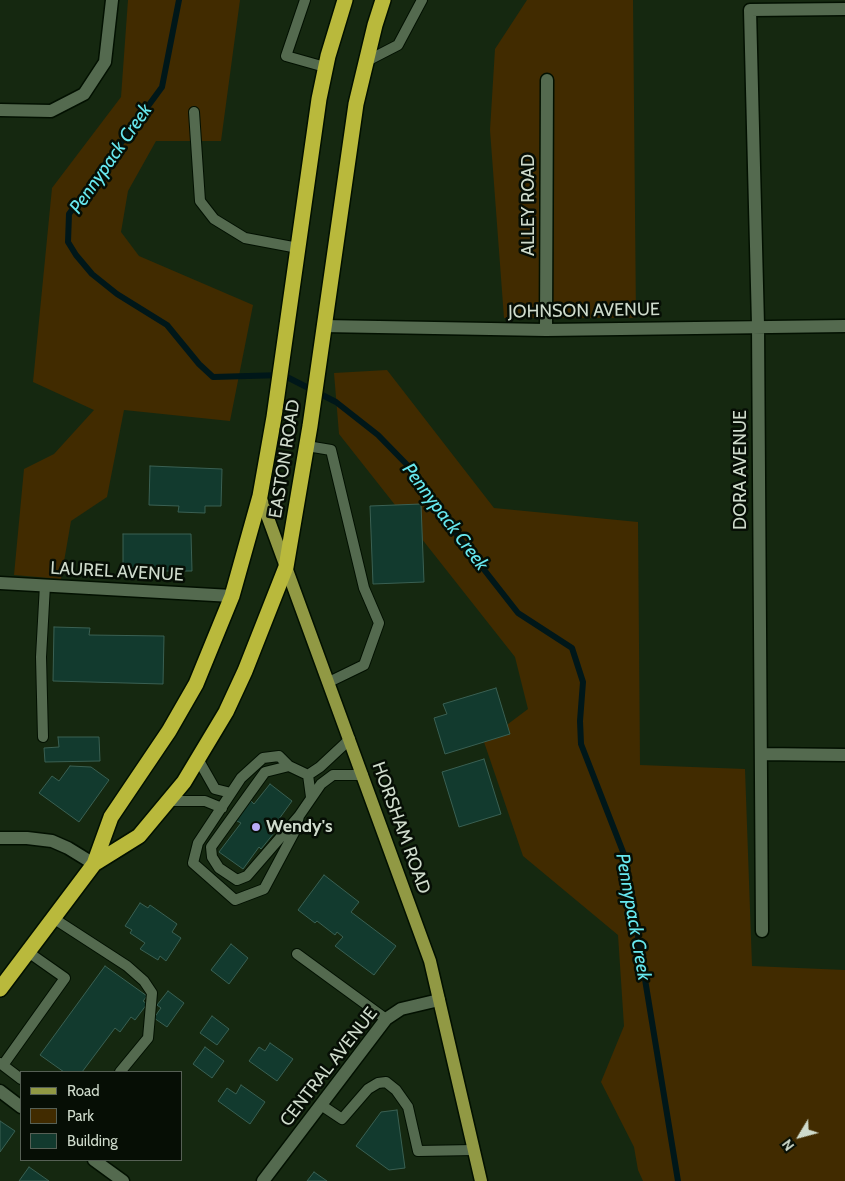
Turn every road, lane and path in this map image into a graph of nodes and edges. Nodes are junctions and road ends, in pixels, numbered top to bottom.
1 (112, 0) edge
2 (305, 0) edge
3 (345, 0) edge
4 (383, 0) edge
5 (422, 0) edge
6 (845, 9) edge
7 (365, 62) junction
8 (325, 67) junction
9 (547, 80) dead end
10 (0, 110) edge
11 (194, 112) dead end
12 (298, 248) junction
13 (758, 325) junction
14 (323, 326) junction
15 (845, 326) edge
16 (546, 330) junction
17 (307, 446) junction
18 (260, 496) junction
19 (286, 567) junction
20 (0, 583) edge
21 (45, 585) junction
22 (232, 596) junction
23 (329, 682) junction
24 (43, 737) dead end
25 (350, 739) junction
26 (761, 754) junction
27 (845, 755) edge
28 (198, 758) junction
29 (289, 766) junction
30 (308, 774) junction
31 (363, 775) junction
32 (231, 793) junction
33 (312, 797) junction
34 (168, 801) junction
35 (222, 808) junction
36 (299, 816) junction
37 (0, 838) edge
38 (94, 864) junction
39 (53, 918) junction
40 (762, 931) dead end
41 (28, 952) junction
42 (298, 954) dead end
43 (0, 989) edge
44 (440, 1000) junction
45 (386, 1019) junction
46 (1, 1064) edge
47 (121, 1071) edge
48 (20, 1078) edge
49 (0, 1091) edge
50 (20, 1105) edge
51 (321, 1105) junction
52 (474, 1150) junction
53 (95, 1161) edge
54 (123, 1181) edge
55 (263, 1181) edge
56 (480, 1181) edge

1 - 10 street
2 - 8 lane
3 - 8 highway, EASTON ROAD
4 - 7 highway, EASTON ROAD
5 - 7 lane
6 - 13 street, DORA AVENUE
7 - 14 highway, EASTON ROAD
8 - 12 highway, EASTON ROAD
9 - 16 street, ALLEY ROAD
11 - 12 lane
12 - 18 highway, EASTON ROAD
13 - 15 street, JOHNSON AVENUE
13 - 16 street, JOHNSON AVENUE
13 - 26 street, DORA AVENUE
14 - 16 street, JOHNSON AVENUE
14 - 17 highway, EASTON ROAD
17 - 19 highway, EASTON ROAD
17 - 23 lane
18 - 19 main road, HORSHAM ROAD
18 - 22 highway, EASTON ROAD
19 - 23 main road, HORSHAM ROAD
19 - 28 highway, EASTON ROAD
20 - 21 street, LAUREL AVENUE
21 - 22 street, LAUREL AVENUE
21 - 24 lane
22 - 38 highway, EASTON ROAD
23 - 25 main road, HORSHAM ROAD
25 - 30 lane
25 - 31 main road, HORSHAM ROAD
26 - 27 street
26 - 40 street, DORA AVENUE
28 - 32 lane
28 - 34 highway, EASTON ROAD
29 - 30 lane
29 - 32 lane
29 - 36 lane
30 - 33 lane
31 - 33 lane
31 - 44 main road, HORSHAM ROAD
32 - 35 lane
33 - 36 lane
34 - 35 lane
34 - 38 highway, EASTON ROAD
35 - 36 lane
37 - 38 street
38 - 39 highway, EASTON ROAD
39 - 41 highway, EASTON ROAD
39 - 47 lane
41 - 43 highway, EASTON ROAD
41 - 46 lane
42 - 45 lane
44 - 45 street, CENTRAL AVENUE
44 - 52 main road, HORSHAM ROAD
45 - 51 street, CENTRAL AVENUE
46 - 48 lane
49 - 50 street
51 - 52 lane
51 - 55 street, CENTRAL AVENUE
52 - 56 main road, HORSHAM ROAD
53 - 54 street

